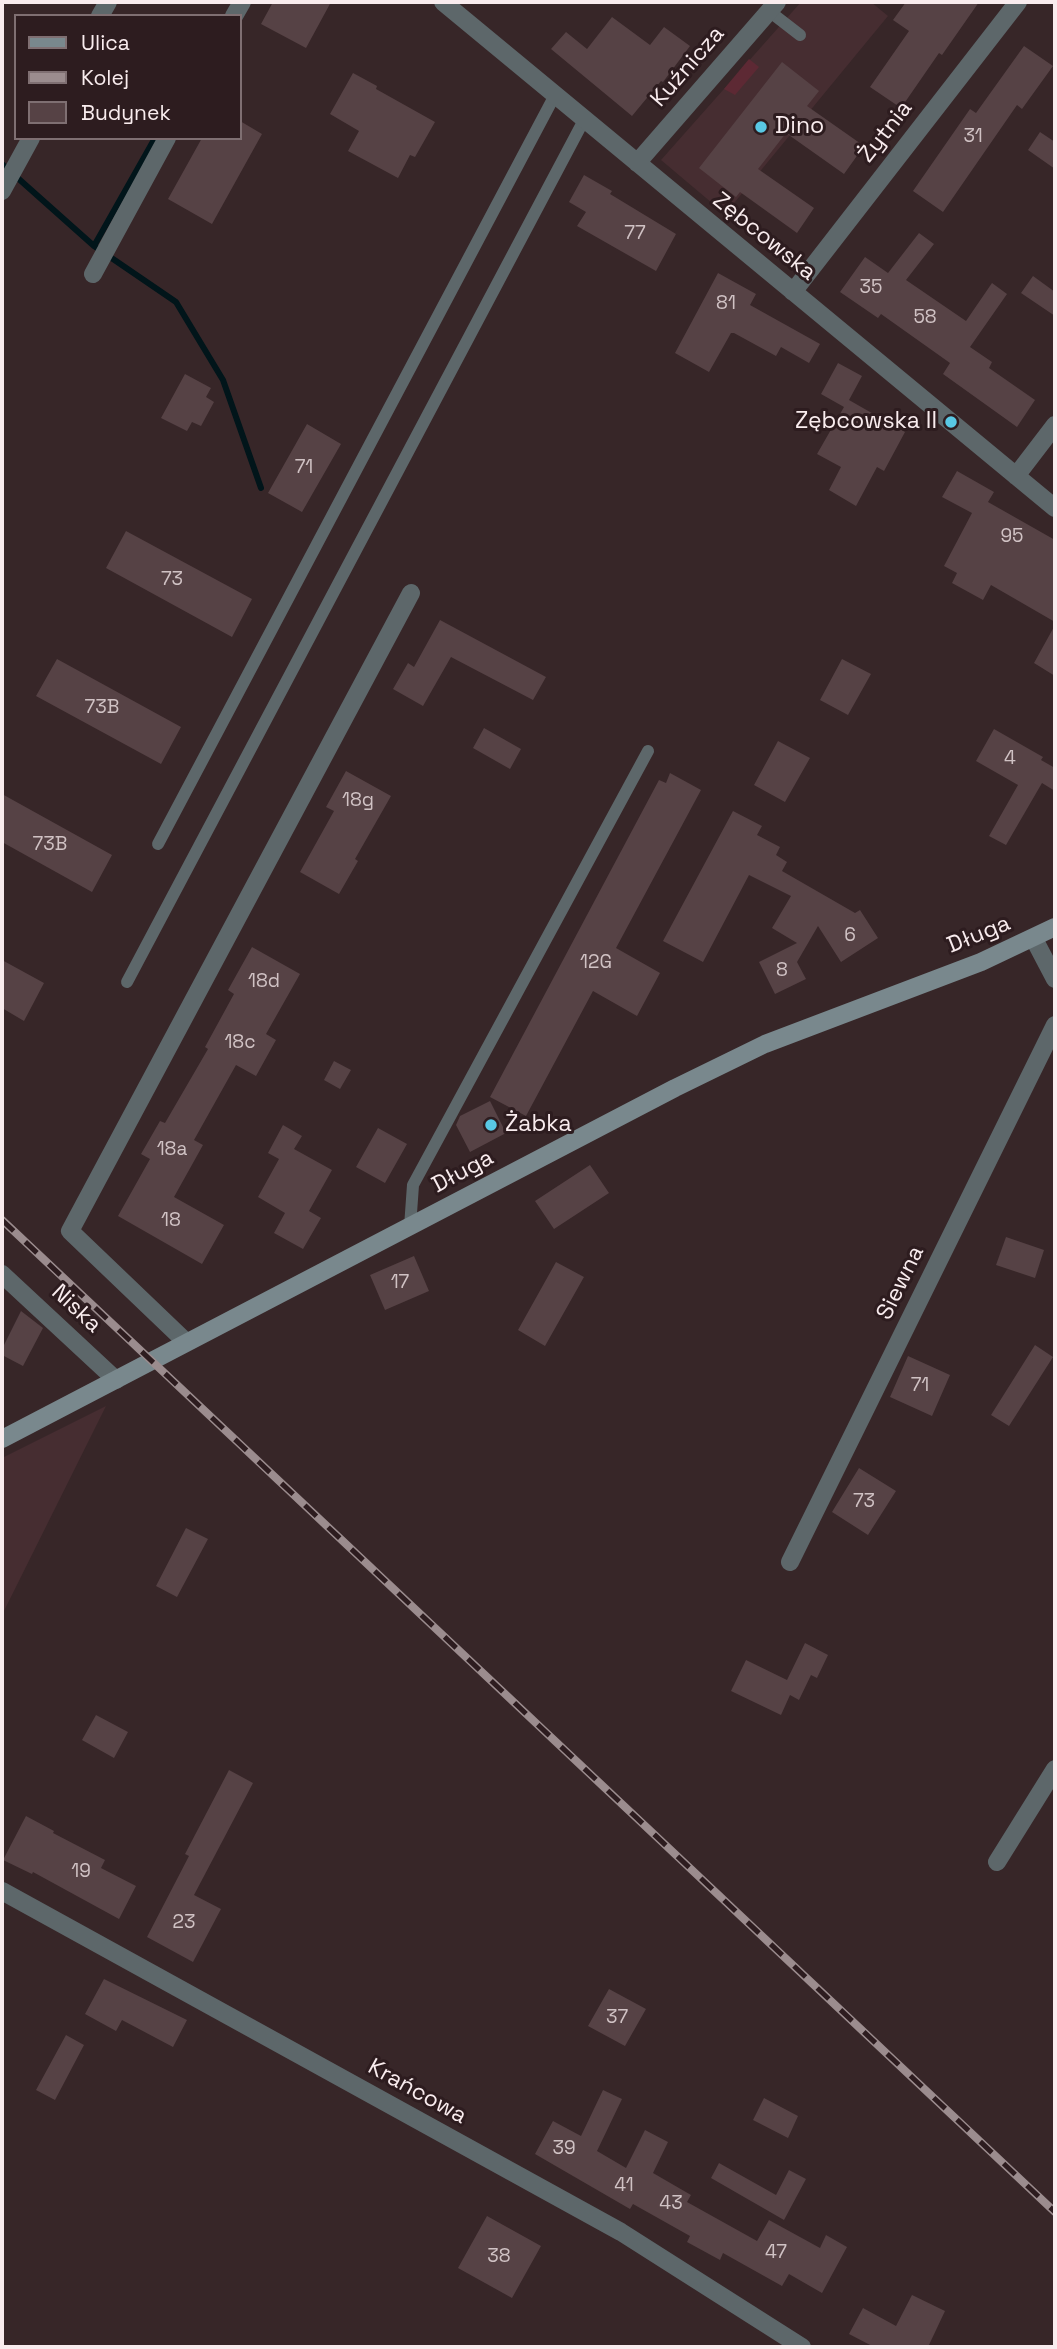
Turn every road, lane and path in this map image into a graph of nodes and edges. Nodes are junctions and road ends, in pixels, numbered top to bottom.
1 (443, 2) edge
2 (1018, 2) edge
3 (773, 6) edge
4 (800, 35) dead end
5 (555, 95) junction
6 (584, 120) junction
7 (30, 140) edge
8 (166, 140) edge
9 (637, 163) junction
10 (2, 191) edge
11 (93, 274) dead end
12 (793, 292) junction
13 (1055, 425) edge
14 (1016, 476) junction
15 (1055, 508) edge
16 (411, 593) dead end
17 (648, 751) dead end
18 (158, 844) dead end
19 (1055, 927) edge
20 (1034, 939) junction
21 (1055, 979) edge
22 (127, 982) dead end
23 (1055, 1025) edge
24 (410, 1227) junction
25 (2, 1274) edge
26 (186, 1342) junction
27 (116, 1380) junction
28 (2, 1439) edge
29 (790, 1562) dead end
30 (1055, 1769) edge
31 (997, 1862) dead end
32 (2, 1891) edge
33 (802, 2347) edge

1 - 5 street, Zębcowska
2 - 12 street, Żytnia
3 - 4 lane
3 - 9 street, Kuźnicza
5 - 6 street, Zębcowska
5 - 18 lane
6 - 9 street, Zębcowska
6 - 22 lane
7 - 10 street
8 - 11 street
9 - 12 street, Zębcowska
12 - 14 street, Zębcowska
13 - 14 street
14 - 15 street, Zębcowska
16 - 26 street
17 - 24 lane
19 - 20 street
20 - 21 street
20 - 24 street, Długa
23 - 29 street, Siewna
24 - 26 street, Długa
25 - 27 street, Niska
26 - 27 street, Długa
27 - 28 street, Długa
30 - 31 street
32 - 33 street, Krańcowa

